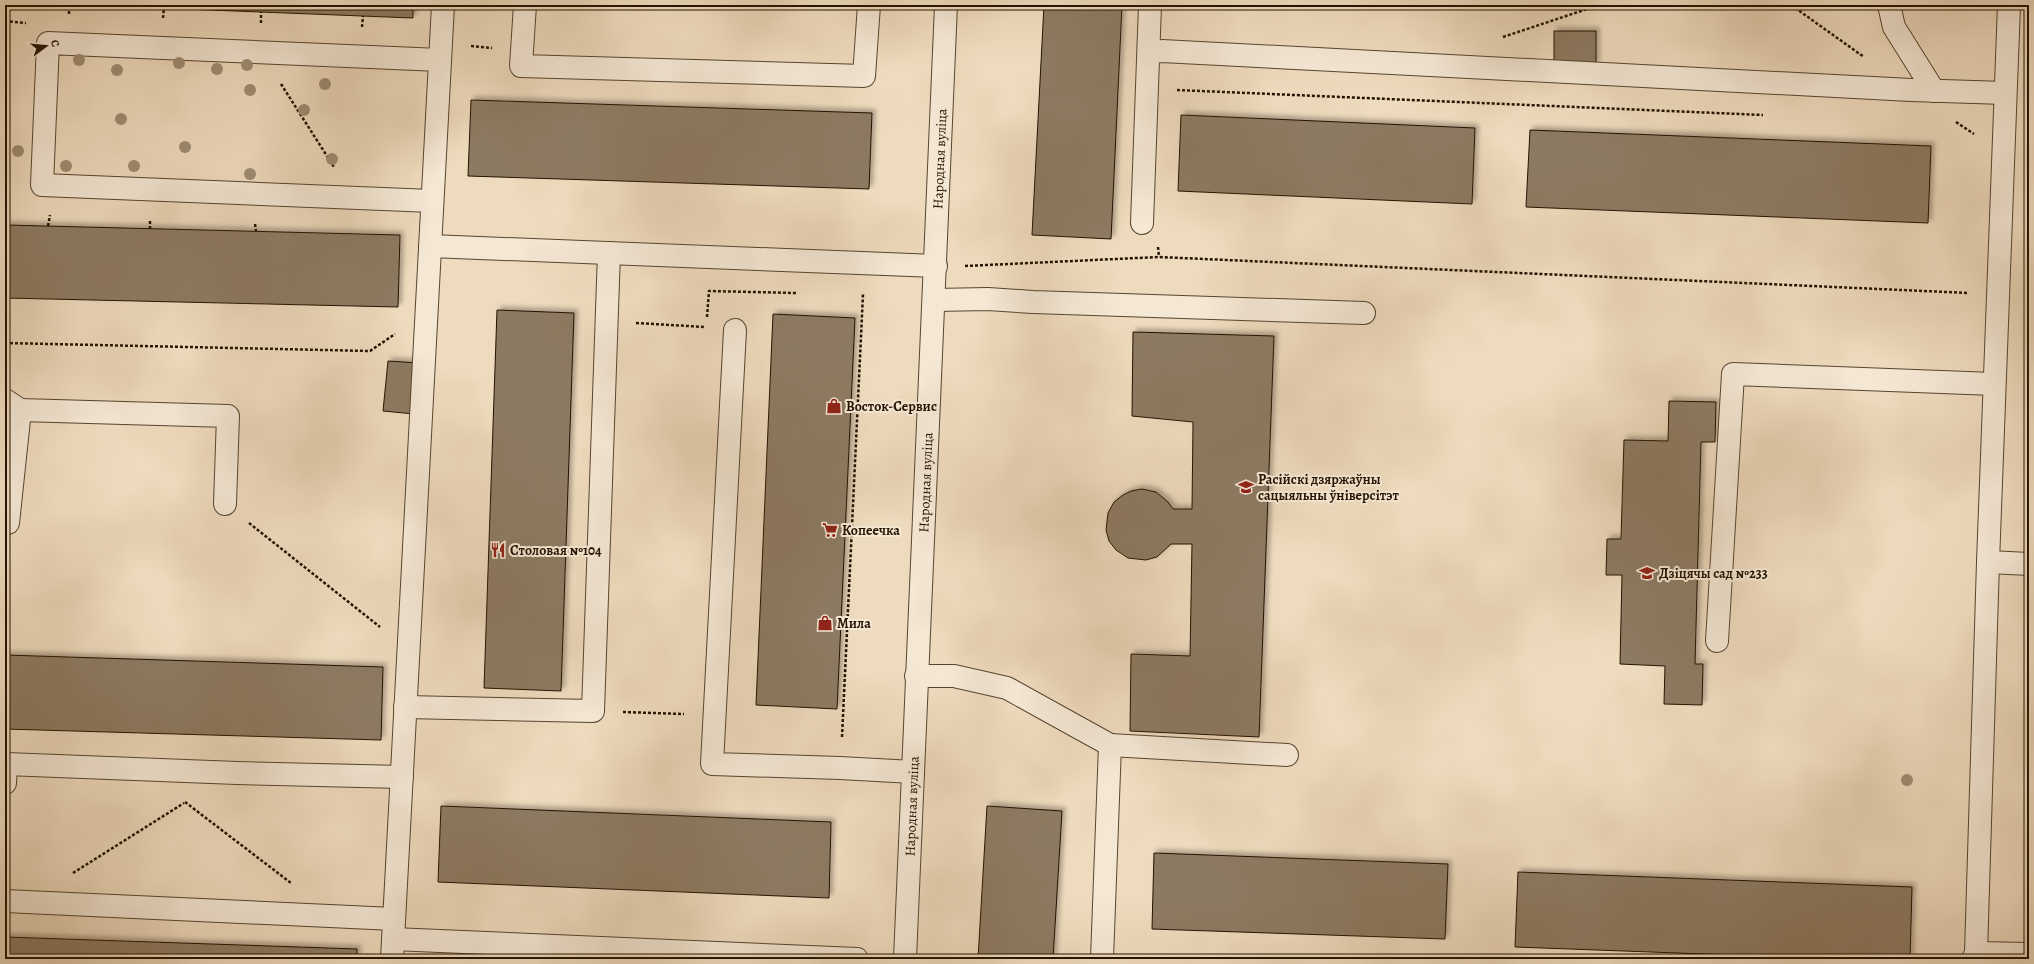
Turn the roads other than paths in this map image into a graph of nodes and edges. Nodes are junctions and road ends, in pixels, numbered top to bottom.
1 (442, 5) edge
2 (525, 5) edge
3 (869, 5) edge
4 (946, 5) edge
5 (1150, 5) edge
6 (1889, 5) edge
7 (2008, 5) edge
8 (1149, 53) junction
9 (440, 60) junction
10 (1934, 91) junction
11 (2005, 93) junction
12 (432, 201) junction
13 (1142, 223) dead end
14 (430, 246) junction
15 (609, 253) junction
16 (936, 266) junction
17 (934, 300) junction
18 (1364, 313) dead end
19 (735, 330) dead end
20 (1994, 384) junction
21 (12, 405) edge
22 (225, 504) road end
23 (5, 523) edge
24 (1988, 562) junction
25 (2029, 564) edge
26 (1717, 641) dead end
27 (916, 676) junction
28 (405, 707) junction
29 (1110, 745) junction
30 (1287, 754) dead end
31 (914, 772) junction
32 (402, 777) junction
33 (5, 783) edge
34 (5, 901) edge
35 (393, 939) edge
36 (465, 951) edge
37 (2029, 954) edge
38 (1975, 956) edge
39 (857, 959) edge
40 (905, 959) edge
41 (1102, 959) edge

1 - 9 street
2 - 3 street
4 - 16 street, Народная вуліца
5 - 8 street
6 - 10 street
7 - 11 street
8 - 10 street
8 - 13 street
9 - 12 street
9 - 12 street
10 - 11 street
11 - 20 street
12 - 14 street
14 - 15 street
14 - 28 street
15 - 16 street
15 - 28 street
16 - 17 street, Народная вуліца
17 - 18 street
17 - 27 street, Народная вуліца
19 - 31 street
20 - 24 street
20 - 26 street
21 - 22 street
21 - 23 street
24 - 25 street
24 - 38 street
27 - 29 street
27 - 31 street, Народная вуліца
28 - 32 street
29 - 30 street
29 - 41 street
31 - 40 street, Народная вуліца
32 - 33 street
32 - 35 street
34 - 35 street
35 - 36 street
36 - 39 street
37 - 38 street

